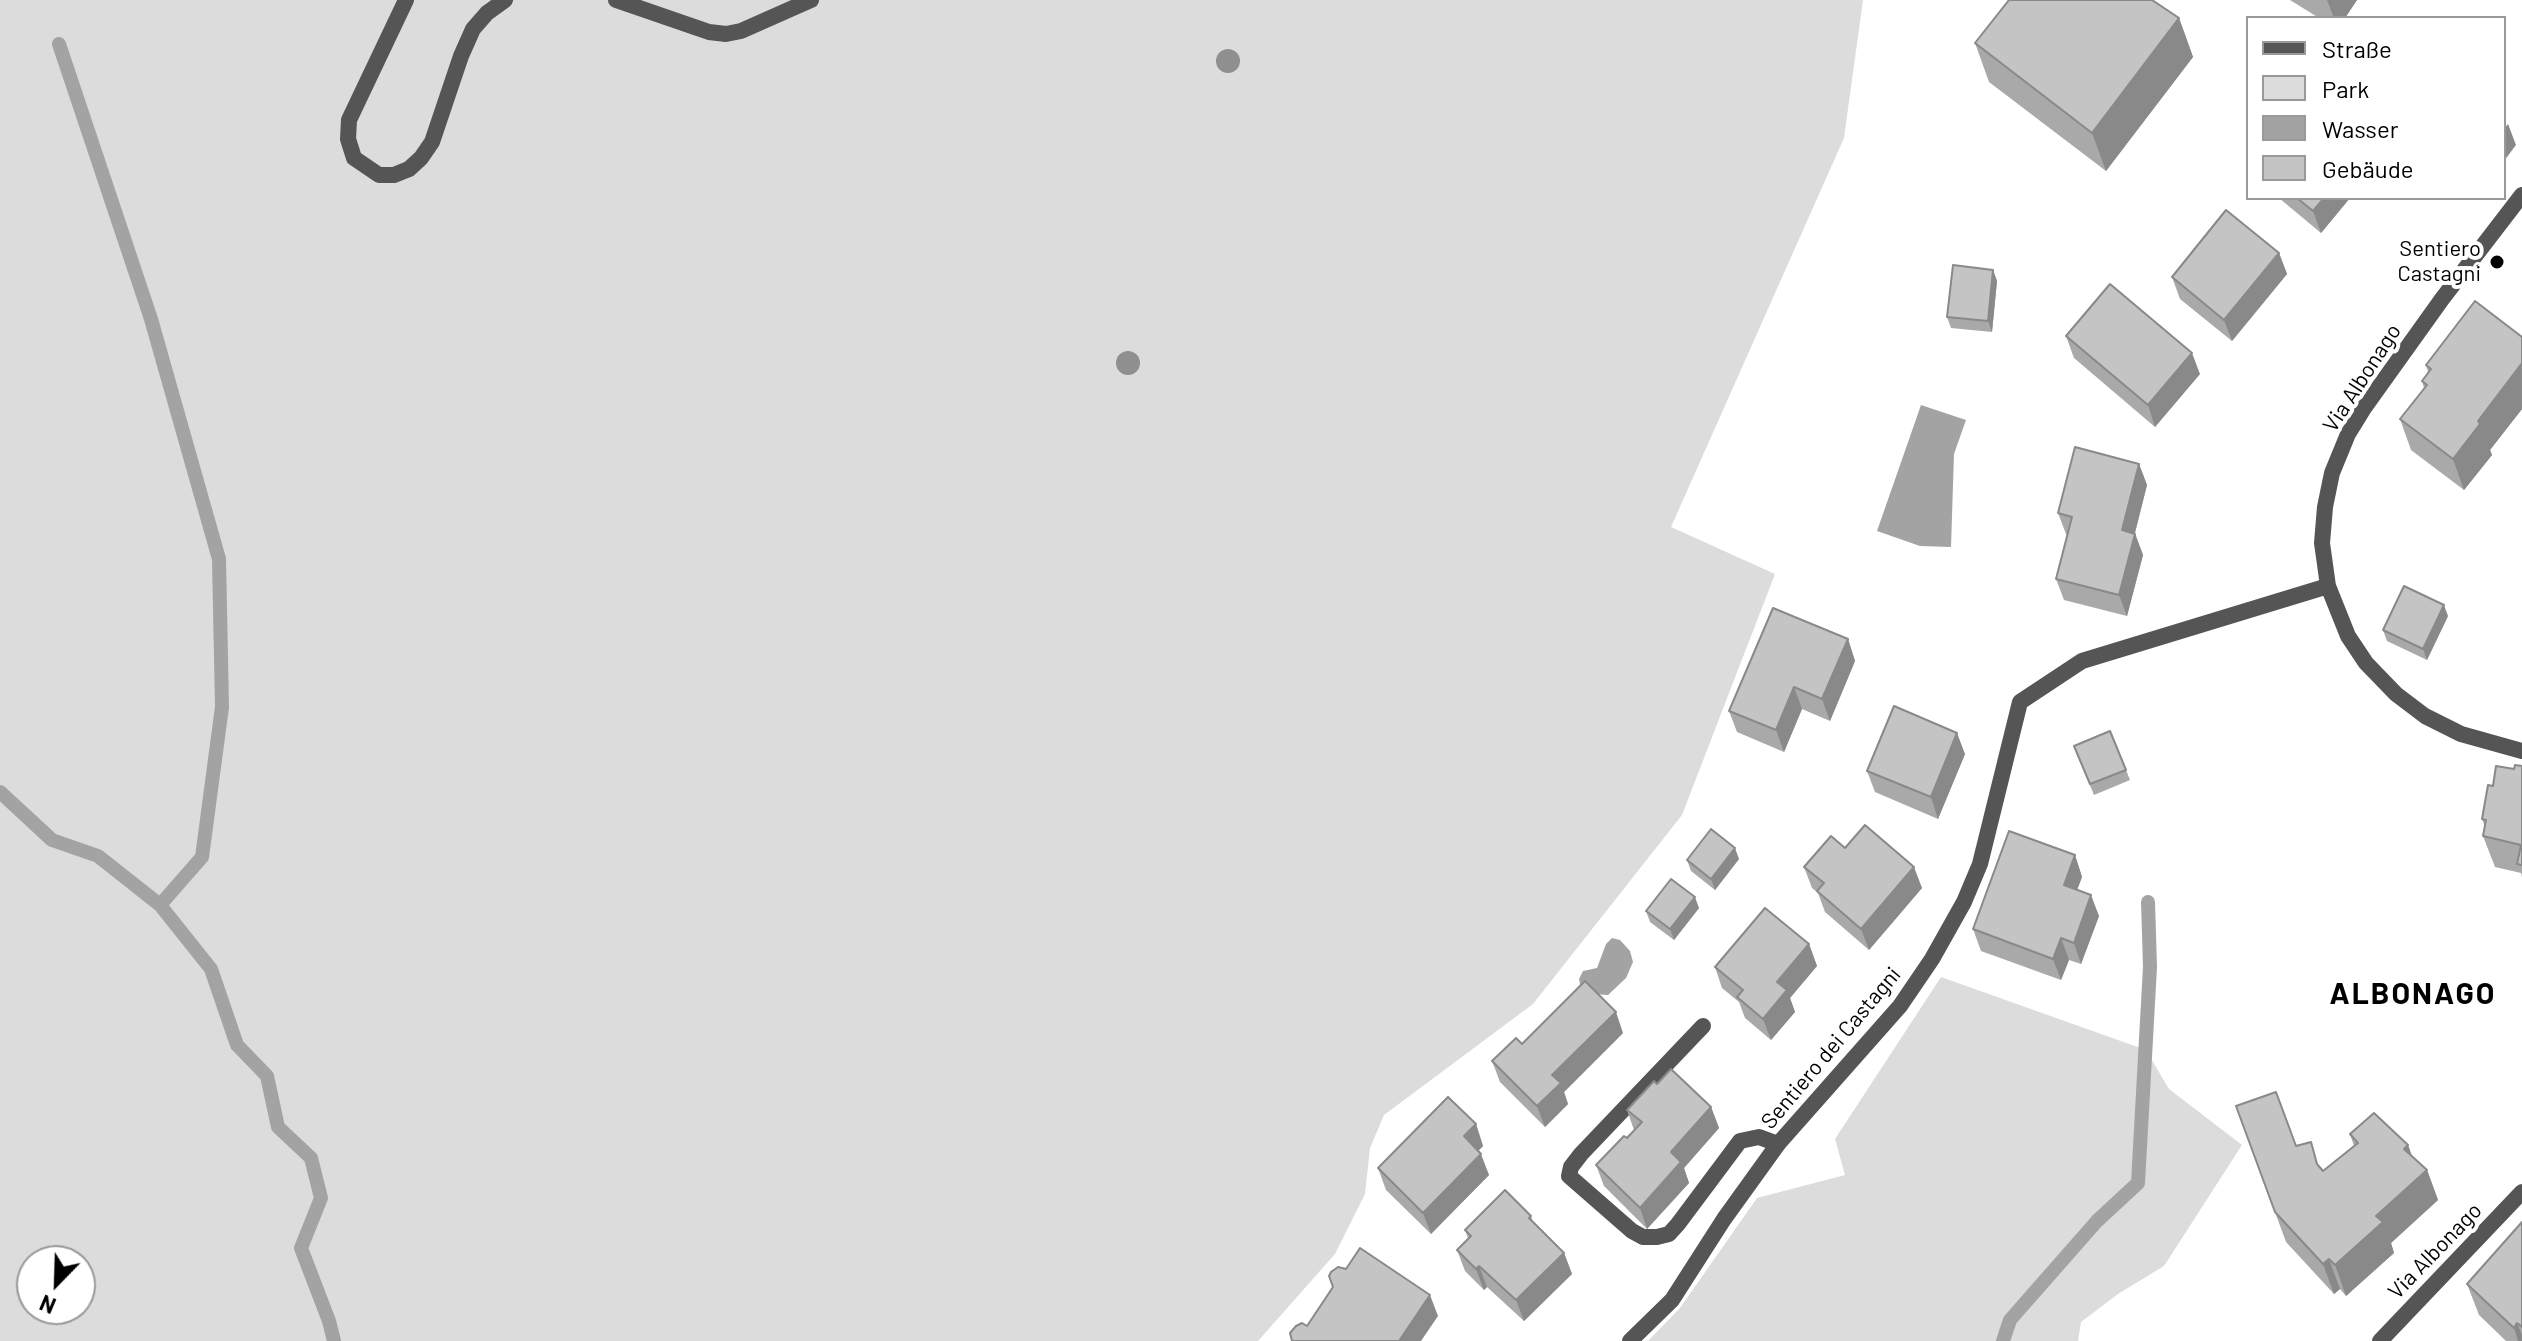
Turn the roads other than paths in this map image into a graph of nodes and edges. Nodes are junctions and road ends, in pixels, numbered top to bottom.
1 (406, 0) edge
2 (505, 0) edge
3 (616, 0) edge
4 (811, 0) edge
5 (2522, 195) edge
6 (2328, 586) junction
7 (2522, 751) edge
8 (1703, 1026) dead end
9 (1778, 1144) junction
10 (1556, 1162) dead end
11 (1569, 1176) junction
12 (2522, 1192) edge
13 (1630, 1341) edge
14 (2380, 1341) edge

1 - 2 street
3 - 4 street
5 - 6 street, Via Albonago
6 - 7 street, Via Albonago
6 - 9 street, Sentiero dei Castagni
8 - 11 street
9 - 11 street
9 - 13 street, Sentiero dei Castagni
10 - 11 street
12 - 14 street, Via Albonago

